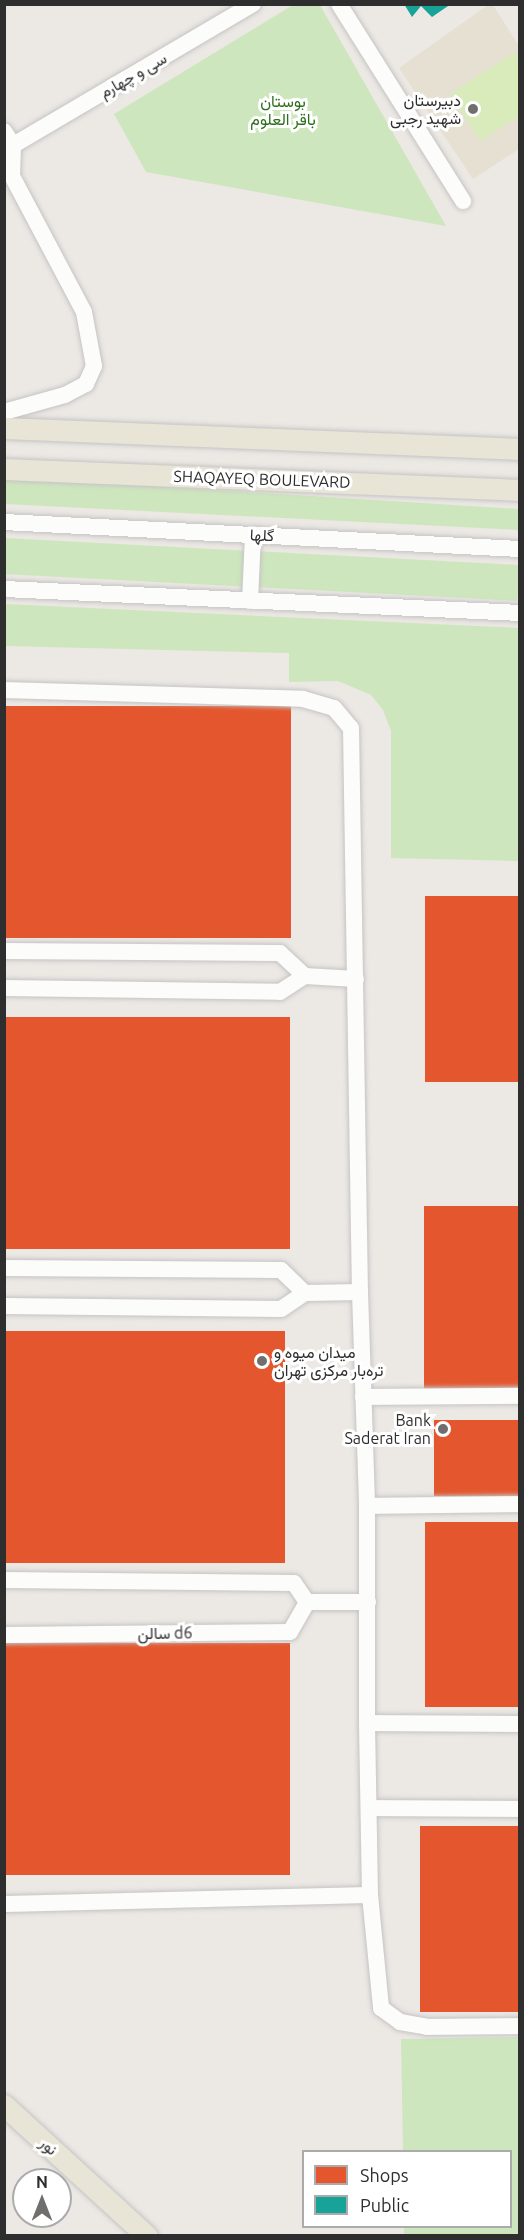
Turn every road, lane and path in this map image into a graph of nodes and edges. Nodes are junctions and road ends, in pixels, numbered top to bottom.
1 (253, 4) edge
2 (339, 4) edge
3 (8, 142) edge
4 (463, 201) dead end
5 (4, 412) edge
6 (4, 429) edge
7 (519, 449) edge
8 (4, 469) edge
9 (519, 490) edge
10 (4, 522) edge
11 (253, 535) junction
12 (519, 549) edge
13 (4, 590) edge
14 (250, 601) junction
15 (519, 613) edge
16 (4, 690) edge
17 (4, 951) edge
18 (305, 976) junction
19 (356, 980) junction
20 (4, 988) edge
21 (4, 1268) edge
22 (360, 1292) junction
23 (305, 1293) junction
24 (4, 1306) edge
25 (519, 1396) edge
26 (363, 1397) junction
27 (519, 1504) edge
28 (367, 1506) junction
29 (4, 1580) edge
30 (307, 1602) junction
31 (368, 1602) junction
32 (4, 1635) edge
33 (368, 1723) junction
34 (519, 1724) edge
35 (369, 1809) junction
36 (519, 1809) edge
37 (370, 1895) junction
38 (4, 1904) edge
39 (519, 2026) edge
40 (4, 2105) edge
41 (147, 2235) edge

1 - 3 street, سی و چهارم
2 - 4 street
3 - 5 street
6 - 7 main road
8 - 9 main road, SHAQAYEQ BOULEVARD
10 - 11 street, گلها
11 - 12 street, گلها
11 - 14 street
13 - 14 street
14 - 15 street
16 - 19 street
17 - 18 street
18 - 19 street
18 - 20 street
19 - 22 street
21 - 23 street
22 - 23 street
22 - 26 street
23 - 24 street
25 - 26 street
26 - 28 street
27 - 28 street
28 - 31 street
29 - 30 street
30 - 31 street
30 - 32 street, سالن d6
31 - 33 street
33 - 34 street
33 - 35 street
35 - 36 street
35 - 37 street
37 - 38 street
37 - 39 street
40 - 41 main road, نور

